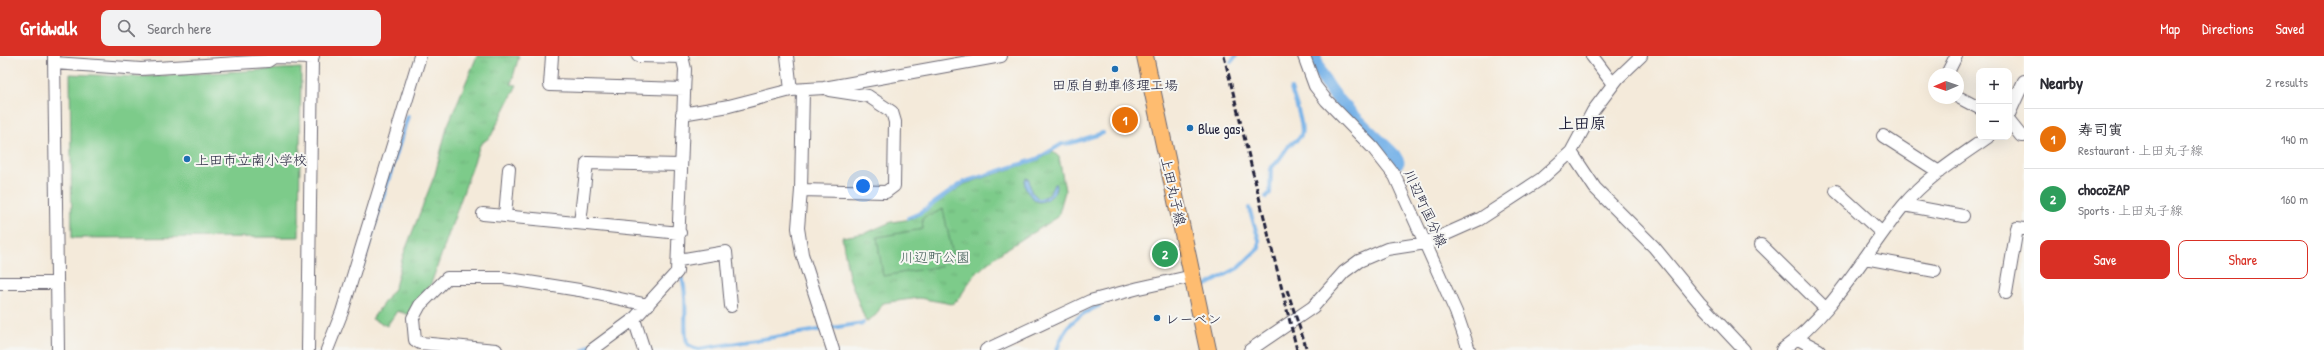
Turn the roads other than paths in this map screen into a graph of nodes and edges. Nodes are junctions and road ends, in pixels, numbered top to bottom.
1 (420, 56) edge
2 (552, 56) edge
3 (638, 56) edge
4 (682, 56) edge
5 (787, 56) edge
6 (1145, 56) edge
7 (1304, 56) edge
8 (1592, 56) edge
9 (1640, 56) edge
10 (1956, 56) edge
11 (274, 57) edge
12 (313, 57) edge
13 (993, 57) edge
14 (54, 60) edge
15 (1950, 68) edge
16 (2024, 81) edge
17 (1613, 84) junction
18 (824, 88) junction
19 (684, 89) junction
20 (791, 90) junction
21 (803, 90) junction
22 (1964, 100) edge
23 (1976, 106) edge
24 (2012, 107) edge
25 (682, 114) junction
26 (2012, 125) edge
27 (1883, 136) dead end
28 (2024, 136) edge
29 (1984, 140) edge
30 (1571, 152) junction
31 (680, 165) junction
32 (509, 169) dead end
33 (1939, 172) junction
34 (801, 190) junction
35 (1836, 191) dead end
36 (1904, 205) junction
37 (483, 214) dead end
38 (505, 216) junction
39 (1963, 216) dead end
40 (580, 223) junction
41 (2024, 229) edge
42 (680, 234) junction
43 (1882, 234) junction
44 (1426, 243) junction
45 (1760, 245) dead end
46 (1865, 258) junction
47 (678, 260) junction
48 (1935, 271) dead end
49 (1193, 276) junction
50 (0, 283) edge
51 (56, 283) junction
52 (2006, 294) dead end
53 (648, 304) junction
54 (731, 306) dead end
55 (1826, 309) junction
56 (634, 318) junction
57 (1798, 339) junction
58 (58, 350) edge
59 (308, 350) edge
60 (327, 350) edge
61 (496, 350) edge
62 (592, 350) edge
63 (644, 350) edge
64 (833, 350) edge
65 (986, 350) edge
66 (1208, 350) edge
67 (1250, 350) edge
68 (1469, 350) edge
69 (1744, 350) edge
70 (1782, 350) edge
71 (1819, 350) edge

1 - 60 street
2 - 19 street
3 - 4 street
4 - 19 street
5 - 20 street
6 - 49 main road, 上田丸子線
7 - 44 street, 川辺町国分線
8 - 17 street
9 - 17 street
10 - 15 street
11 - 12 street
11 - 14 street
12 - 59 street
13 - 18 street
14 - 51 street
16 - 24 street
17 - 30 street
18 - 21 street
18 - 34 street
19 - 25 street
20 - 21 street
20 - 25 street
21 - 34 street
22 - 23 street
25 - 31 street
26 - 28 street
27 - 33 street
29 - 33 street
30 - 44 street
30 - 69 street
31 - 40 street
31 - 42 street
32 - 38 street
33 - 36 street
34 - 64 street
35 - 43 street
36 - 39 street
36 - 43 street
37 - 38 street
38 - 40 street
40 - 42 street
41 - 52 street
42 - 47 street
43 - 46 street
44 - 67 street
44 - 68 street, 川辺町国分線
45 - 55 street
46 - 48 street
46 - 55 street
47 - 53 street
47 - 54 street
49 - 65 street
49 - 66 main road, 上田丸子線
50 - 51 street
51 - 58 street
53 - 56 street
53 - 61 street
55 - 57 street
56 - 62 street
56 - 63 street
57 - 70 street
57 - 71 street

